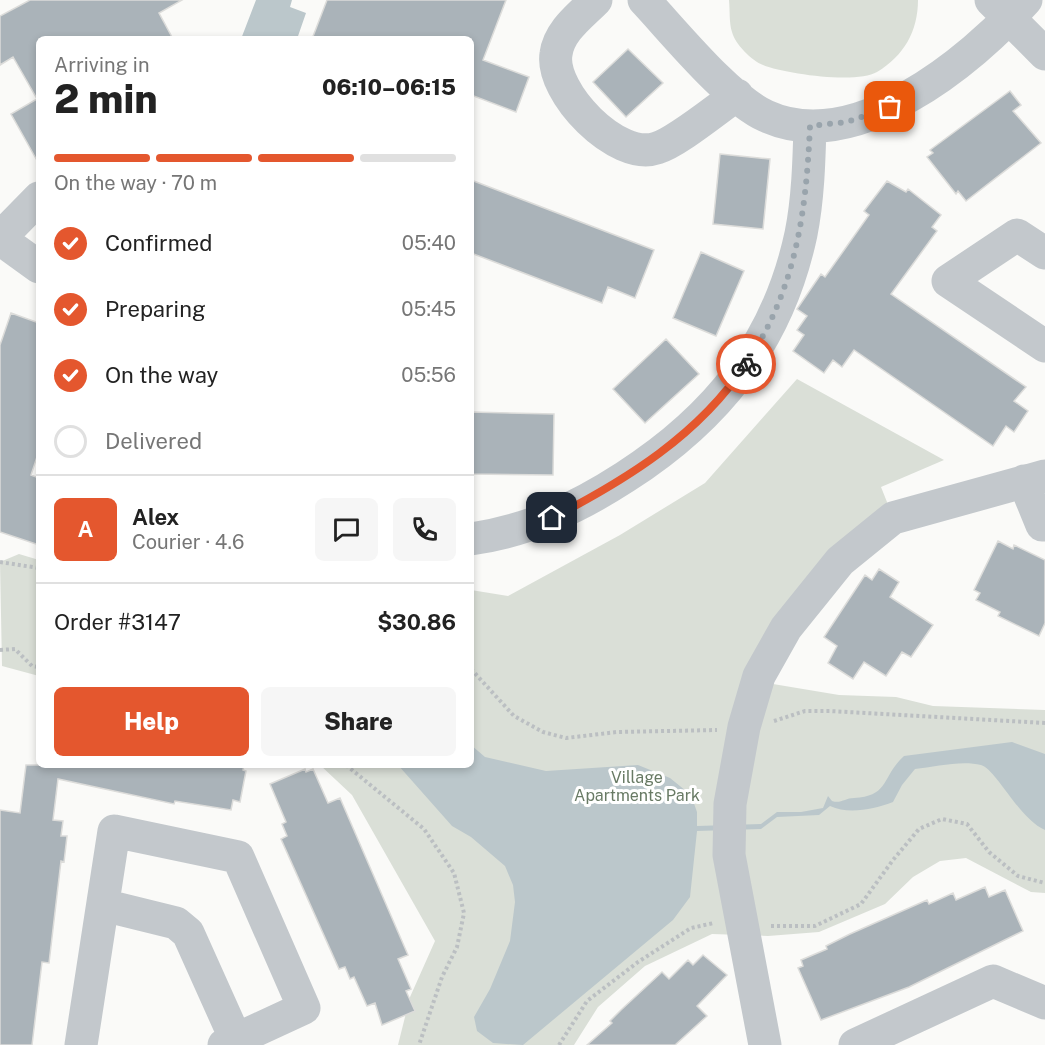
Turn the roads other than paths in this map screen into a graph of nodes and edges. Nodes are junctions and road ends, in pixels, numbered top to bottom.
1 (596, 0) edge
2 (644, 0) edge
3 (1008, 7) edge
4 (1045, 54) edge
5 (737, 95) junction
6 (810, 126) junction
7 (36, 201) edge
8 (0, 238) edge
9 (1045, 253) edge
10 (36, 265) edge
11 (1045, 346) edge
12 (1035, 479) edge
13 (1045, 525) edge
14 (474, 539) edge
15 (103, 905) junction
16 (1045, 1003) edge
17 (230, 1042) edge
18 (81, 1045) edge
19 (765, 1045) edge
20 (855, 1045) edge

1 - 5 street
2 - 5 street
3 - 4 street
3 - 6 street
5 - 6 street
6 - 14 street
7 - 8 street
8 - 10 street
9 - 11 street
12 - 13 street
12 - 19 street
15 - 17 street
15 - 17 street
15 - 18 street
16 - 20 street

